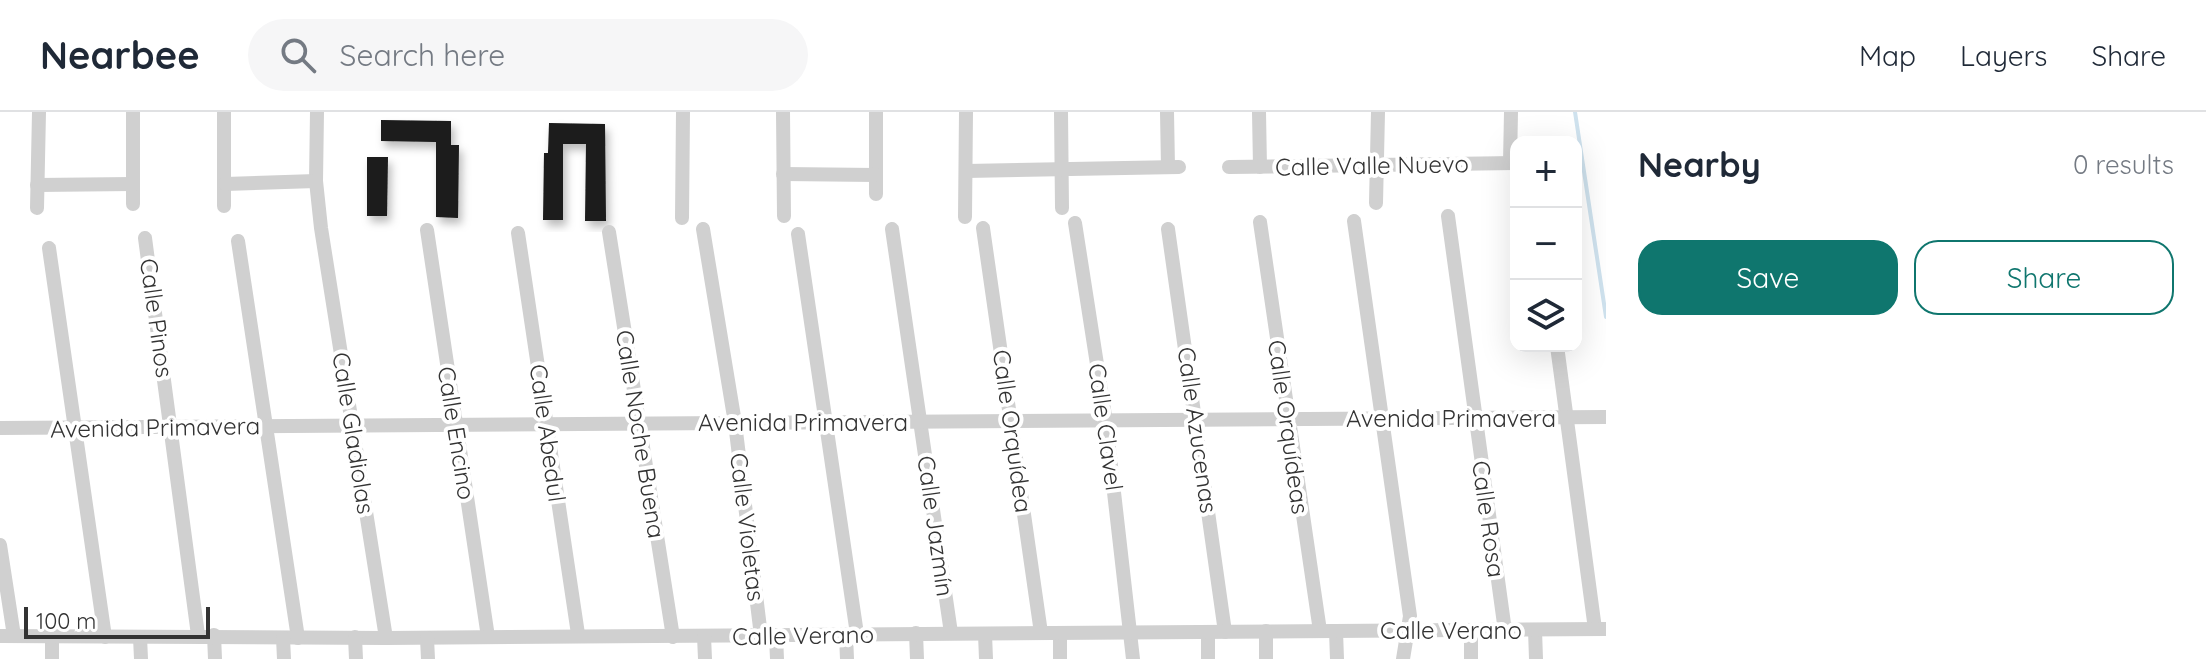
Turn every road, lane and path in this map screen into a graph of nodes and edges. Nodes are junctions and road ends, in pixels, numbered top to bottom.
1 (39, 112) edge
2 (133, 112) edge
3 (224, 112) edge
4 (317, 112) edge
5 (683, 112) edge
6 (783, 112) edge
7 (876, 112) edge
8 (966, 112) edge
9 (1061, 112) edge
10 (1167, 112) edge
11 (1259, 112) edge
12 (1378, 112) edge
13 (1511, 112) edge
14 (1512, 136) edge
15 (1510, 163) edge
16 (1377, 165) junction
17 (1229, 167) dead end
18 (1260, 167) junction
19 (1061, 168) junction
20 (966, 171) junction
21 (783, 174) junction
22 (876, 175) junction
23 (316, 181) junction
24 (133, 184) junction
25 (225, 184) junction
26 (37, 185) junction
27 (876, 194) dead end
28 (1376, 203) dead end
29 (133, 204) dead end
30 (224, 206) dead end
31 (37, 208) dead end
32 (1062, 208) dead end
33 (784, 216) dead end
34 (1448, 216) dead end
35 (965, 217) dead end
36 (682, 218) dead end
37 (1354, 221) dead end
38 (1260, 222) dead end
39 (1075, 223) dead end
40 (983, 228) dead end
41 (703, 229) dead end
42 (892, 229) dead end
43 (1168, 229) dead end
44 (427, 230) dead end
45 (609, 232) dead end
46 (518, 233) dead end
47 (798, 234) dead end
48 (145, 238) dead end
49 (238, 241) dead end
50 (49, 248) dead end
51 (1558, 352) edge
52 (1381, 417) junction
53 (1606, 417) edge
54 (1566, 418) junction
55 (1474, 419) junction
56 (1012, 420) junction
57 (920, 421) junction
58 (1198, 421) junction
59 (1287, 421) junction
60 (639, 422) junction
61 (825, 422) junction
62 (1106, 422) junction
63 (547, 423) junction
64 (735, 423) junction
65 (455, 424) junction
66 (353, 425) junction
67 (264, 426) junction
68 (173, 427) junction
69 (0, 428) edge
70 (76, 429) junction
71 (0, 545) edge
72 (1601, 629) edge
73 (1406, 630) junction
74 (1535, 630) junction
75 (1266, 631) junction
76 (1320, 631) junction
77 (1336, 631) junction
78 (1471, 631) junction
79 (1505, 631) junction
80 (1132, 632) junction
81 (1208, 632) junction
82 (1225, 632) junction
83 (916, 633) junction
84 (951, 633) junction
85 (1041, 633) junction
86 (578, 634) junction
87 (985, 634) junction
88 (1060, 634) junction
89 (52, 635) junction
90 (198, 635) junction
91 (214, 635) junction
92 (851, 635) junction
93 (7, 636) edge
94 (704, 636) junction
95 (769, 636) junction
96 (105, 637) junction
97 (140, 637) junction
98 (355, 637) junction
99 (488, 637) junction
100 (673, 637) junction
101 (290, 638) junction
102 (386, 638) junction
103 (427, 638) junction
104 (52, 659) edge
105 (141, 659) edge
106 (215, 659) edge
107 (284, 659) edge
108 (356, 659) edge
109 (428, 659) edge
110 (705, 659) edge
111 (777, 659) edge
112 (847, 659) edge
113 (917, 659) edge
114 (986, 659) edge
115 (1060, 659) edge
116 (1133, 659) edge
117 (1208, 659) edge
118 (1266, 659) edge
119 (1337, 659) edge
120 (1403, 659) edge
121 (1471, 659) edge
122 (1536, 659) edge

1 - 26 street
2 - 24 street
3 - 25 street
4 - 23 street, Calle Gladiolas
5 - 36 street
6 - 21 street
7 - 22 street
8 - 20 street
9 - 19 street
10 - 19 street
11 - 18 street
12 - 16 street
13 - 14 street
15 - 16 street, Calle Valle Nuevo
16 - 18 street, Calle Valle Nuevo
16 - 28 street
17 - 18 street, Calle Valle Nuevo
19 - 20 street
19 - 32 street
20 - 35 street
21 - 22 street
21 - 33 street
22 - 27 street
23 - 25 street
23 - 66 street, Calle Gladiolas
24 - 26 street
24 - 29 street
25 - 30 street
26 - 31 street
34 - 55 street, Calle Rosa
37 - 52 street
38 - 59 street, Calle Orquídeas
39 - 62 street, Calle Clavel
40 - 56 street, Calle Orquídea
41 - 64 street, Calle Violetas
42 - 57 street, Calle Jazmín
43 - 58 street, Calle Azucenas
44 - 65 street, Calle Encino
45 - 60 street, Calle Noche Buena
46 - 63 street, Calle Abedul
47 - 61 street
48 - 68 street, Calle Pinos
49 - 67 street
50 - 70 street
51 - 54 street
52 - 55 street, Avenida Primavera
52 - 59 street, Avenida Primavera
52 - 73 street
53 - 54 street, Avenida Primavera
54 - 55 street, Avenida Primavera
54 - 72 street
55 - 79 street, Calle Rosa
56 - 57 street, Avenida Primavera
56 - 62 street, Avenida Primavera
56 - 85 street, Calle Orquídea
57 - 61 street, Avenida Primavera
57 - 84 street, Calle Jazmín
58 - 59 street, Avenida Primavera
58 - 62 street, Avenida Primavera
58 - 82 street, Calle Azucenas
59 - 76 street, Calle Orquídeas
60 - 63 street, Avenida Primavera
60 - 64 street, Avenida Primavera
60 - 100 street, Calle Noche Buena
61 - 64 street, Avenida Primavera
61 - 92 street
62 - 80 street, Calle Clavel
63 - 65 street, Avenida Primavera
63 - 86 street, Calle Abedul
64 - 95 street, Calle Violetas
65 - 66 street, Avenida Primavera
65 - 99 street, Calle Encino
66 - 67 street, Avenida Primavera
66 - 102 street, Calle Gladiolas
67 - 68 street, Avenida Primavera
67 - 101 street
68 - 70 street, Avenida Primavera
68 - 90 street, Calle Pinos
69 - 70 street, Avenida Primavera
70 - 96 street
71 - 93 street
72 - 74 street, Calle Verano
73 - 77 street, Calle Verano
73 - 78 street, Calle Verano
73 - 120 street
74 - 79 street, Calle Verano
74 - 122 street
75 - 76 street, Calle Verano
75 - 82 street, Calle Verano
75 - 118 street
76 - 77 street, Calle Verano
77 - 119 street
78 - 79 street, Calle Verano
78 - 121 street
80 - 81 street, Calle Verano
80 - 88 street, Calle Verano
80 - 116 street, Calle Clavel
81 - 82 street, Calle Verano
81 - 117 street
83 - 84 street, Calle Verano
83 - 92 street, Calle Verano
83 - 113 street
84 - 87 street, Calle Verano
85 - 87 street, Calle Verano
85 - 88 street, Calle Verano
86 - 99 street, Calle Verano
86 - 100 street, Calle Verano
87 - 114 street
88 - 115 street
89 - 93 street, Calle Verano
89 - 96 street, Calle Verano
89 - 104 street
90 - 91 street, Calle Verano
90 - 97 street, Calle Verano
91 - 101 street, Calle Verano
91 - 106 street
92 - 95 street, Calle Verano
92 - 112 street
94 - 95 street, Calle Verano
94 - 100 street, Calle Verano
94 - 110 street
95 - 111 street, Calle Violetas
96 - 97 street, Calle Verano
97 - 105 street
98 - 101 street, Calle Verano
98 - 102 street, Calle Verano
98 - 108 street
99 - 103 street, Calle Verano
101 - 107 street
102 - 103 street, Calle Verano
103 - 109 street

